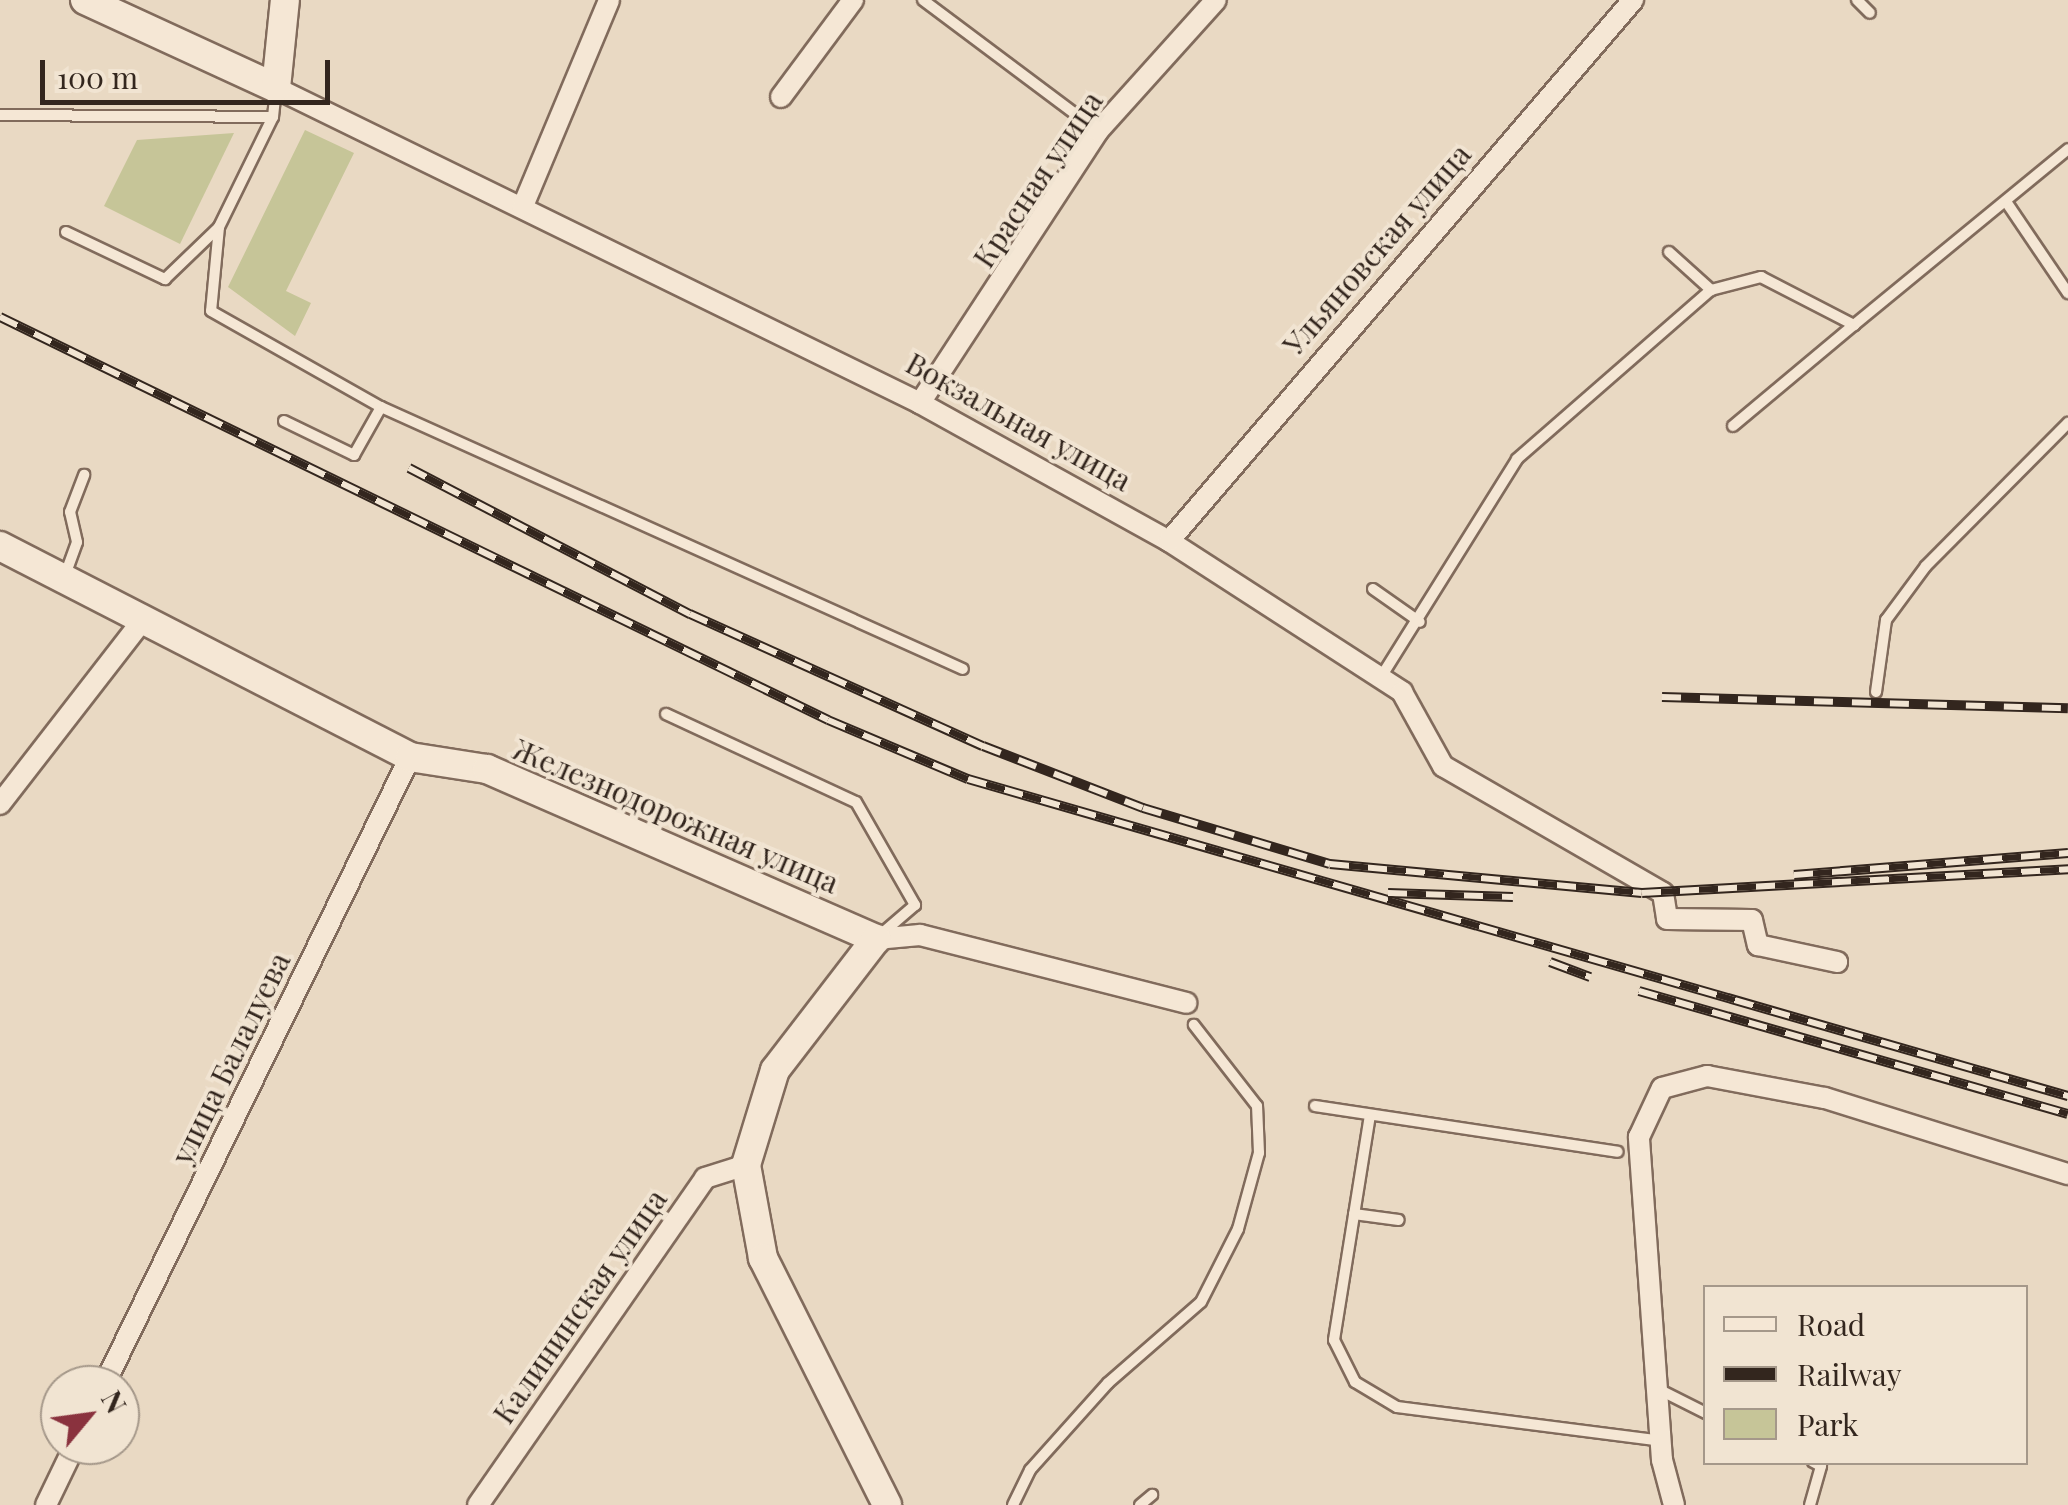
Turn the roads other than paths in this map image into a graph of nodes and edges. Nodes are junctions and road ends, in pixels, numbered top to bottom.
1 (86, 0) edge
2 (285, 0) edge
3 (609, 0) edge
4 (853, 0) edge
5 (923, 0) edge
6 (1216, 0) edge
7 (1632, 0) edge
8 (1857, 0) edge
9 (1870, 13) dead end
10 (276, 88) junction
11 (782, 97) dead end
12 (0, 116) edge
13 (273, 117) junction
14 (1098, 131) junction
15 (2068, 150) edge
16 (2007, 203) junction
17 (523, 206) junction
18 (220, 227) junction
19 (66, 232) dead end
20 (1669, 252) dead end
21 (1710, 290) junction
22 (2068, 292) edge
23 (1854, 325) junction
24 (920, 402) junction
25 (381, 408) junction
26 (284, 420) dead end
27 (2068, 423) edge
28 (1733, 426) dead end
29 (84, 475) dead end
30 (1169, 541) junction
31 (0, 546) edge
32 (64, 580) junction
33 (1373, 590) dead end
34 (141, 622) junction
35 (1420, 622) junction
36 (964, 669) dead end
37 (1381, 677) junction
38 (1876, 692) dead end
39 (666, 714) dead end
40 (410, 757) junction
41 (0, 804) edge
42 (876, 938) junction
43 (1837, 962) dead end
44 (1186, 1002) dead end
45 (1194, 1026) dead end
46 (1315, 1106) dead end
47 (1370, 1115) junction
48 (1618, 1152) dead end
49 (746, 1165) junction
50 (2068, 1174) edge
51 (1354, 1214) junction
52 (1399, 1220) dead end
53 (114, 1365) edge
54 (1658, 1389) junction
55 (1703, 1412) edge
56 (1661, 1441) junction
57 (65, 1465) edge
58 (1819, 1465) edge
59 (1152, 1494) dead end
60 (46, 1505) edge
61 (478, 1505) edge
62 (887, 1505) edge
63 (1013, 1505) edge
64 (1140, 1505) edge
65 (1674, 1505) edge
66 (1810, 1505) edge

1 - 10 street, Вокзальная улица
2 - 10 street
3 - 17 street
4 - 11 street
5 - 14 lane
6 - 14 street, Красная улица
7 - 30 street, Ульяновская улица
8 - 9 lane
10 - 13 lane
10 - 17 street, Вокзальная улица
12 - 13 lane
13 - 18 lane
14 - 24 street, Красная улица
15 - 16 lane
16 - 22 lane
16 - 23 lane
17 - 24 street, Вокзальная улица
18 - 19 lane
18 - 25 lane
20 - 21 lane
21 - 23 lane
21 - 35 lane
23 - 28 lane
24 - 30 street, Вокзальная улица
25 - 26 lane
25 - 36 lane
27 - 38 lane
29 - 32 lane
30 - 37 street, Вокзальная улица
31 - 32 street, Железнодорожная улица
32 - 34 street, Железнодорожная улица
33 - 35 lane
34 - 40 street, Железнодорожная улица
34 - 41 street
35 - 37 lane
37 - 43 street, Вокзальная улица
39 - 42 lane
40 - 42 street, Железнодорожная улица
40 - 53 street, улица Балалуева
42 - 44 street, Железнодорожная улица
42 - 49 street
45 - 63 lane
46 - 47 lane
47 - 48 lane
47 - 51 lane
49 - 61 street, Калининская улица
49 - 62 street
50 - 54 street
51 - 52 lane
51 - 56 lane
54 - 55 lane
54 - 56 street
56 - 65 street
57 - 60 street
58 - 66 lane
59 - 64 lane

